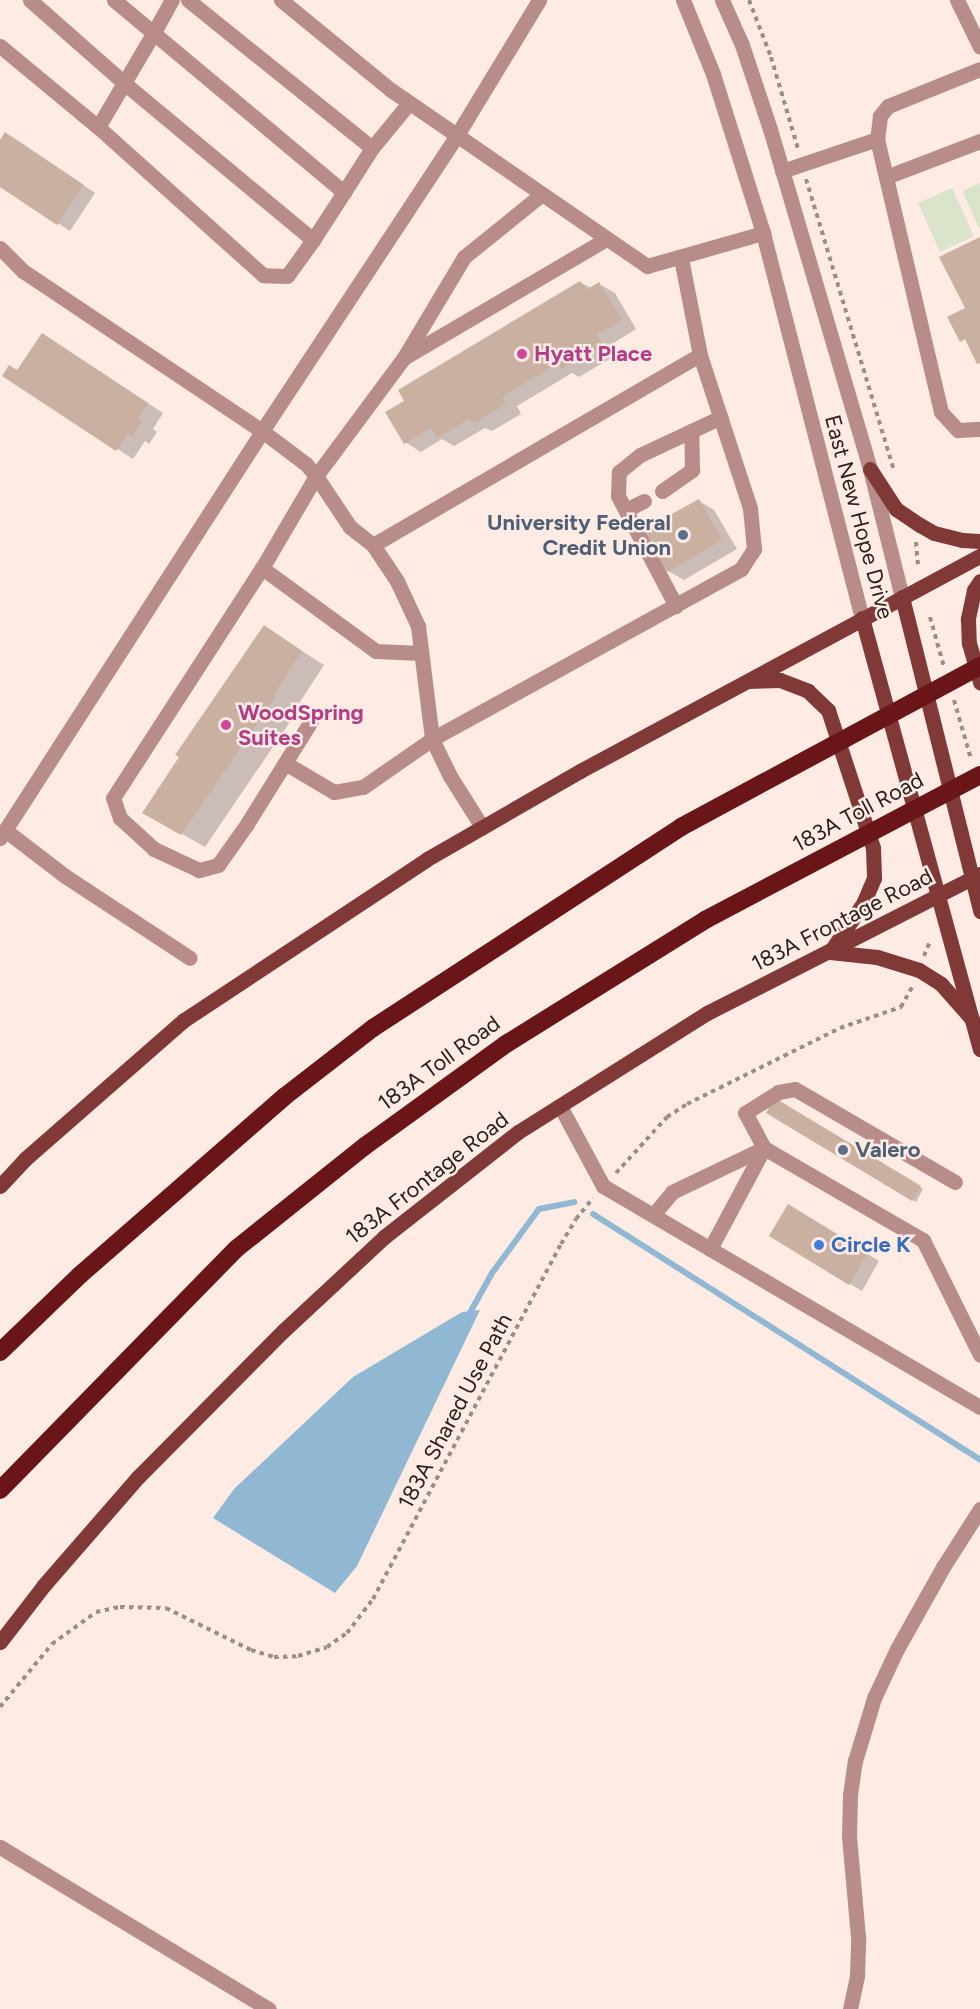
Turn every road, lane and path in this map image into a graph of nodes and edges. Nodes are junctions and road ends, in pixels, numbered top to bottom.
1 (30, 0) edge
2 (114, 0) edge
3 (172, 0) edge
4 (188, 0) edge
5 (281, 0) edge
6 (539, 0) edge
7 (683, 0) edge
8 (722, 0) edge
9 (749, 0) edge
10 (957, 0) edge
11 (154, 32) junction
12 (0, 46) edge
13 (980, 47) edge
14 (980, 69) edge
15 (124, 83) junction
16 (409, 103) junction
17 (98, 127) junction
18 (457, 135) junction
19 (877, 139) junction
20 (980, 141) edge
21 (372, 148) junction
22 (802, 164) junction
23 (783, 171) junction
24 (886, 177) junction
25 (344, 192) junction
26 (542, 194) junction
27 (763, 233) junction
28 (606, 238) junction
29 (313, 240) junction
30 (0, 248) edge
31 (681, 258) junction
32 (700, 355) junction
33 (403, 359) junction
34 (721, 417) junction
35 (980, 429) edge
36 (262, 431) junction
37 (691, 431) junction
38 (870, 469) junction
39 (316, 476) junction
40 (896, 477) dead end
41 (662, 491) dead end
42 (644, 501) dead end
43 (626, 510) junction
44 (915, 536) dead end
45 (980, 541) edge
46 (373, 545) junction
47 (980, 556) edge
48 (918, 566) dead end
49 (262, 568) junction
50 (980, 581) edge
51 (902, 597) junction
52 (676, 606) junction
53 (930, 617) dead end
54 (862, 618) junction
55 (421, 653) junction
56 (980, 666) edge
57 (946, 671) dead end
58 (745, 681) junction
59 (980, 682) edge
60 (952, 693) dead end
61 (311, 721) dead end
62 (432, 739) junction
63 (285, 763) junction
64 (977, 772) edge
65 (482, 827) junction
66 (2, 834) edge
67 (975, 876) edge
68 (939, 897) junction
69 (980, 912) edge
70 (930, 941) dead end
71 (830, 951) junction
72 (190, 958) dead end
73 (923, 960) dead end
74 (915, 981) dead end
75 (972, 1019) junction
76 (980, 1049) edge
77 (560, 1106) junction
78 (764, 1148) junction
79 (956, 1182) dead end
80 (0, 1186) edge
81 (603, 1186) junction
82 (653, 1215) junction
83 (710, 1249) junction
84 (0, 1352) edge
85 (980, 1356) edge
86 (980, 1407) edge
87 (0, 1490) edge
88 (980, 1509) edge
89 (0, 1642) edge
90 (0, 1707) edge
91 (0, 1847) edge
92 (269, 2009) edge
93 (850, 2009) edge

1 - 15 street
2 - 11 street
3 - 11 street
4 - 21 street
5 - 16 street
6 - 18 street
7 - 27 street, East New Hope Drive
8 - 23 street, East New Hope Drive
9 - 22 path
10 - 13 street
11 - 15 street
11 - 25 street
12 - 17 street
14 - 19 street
15 - 17 street
15 - 29 street
16 - 18 street
16 - 21 street
17 - 29 street
18 - 26 street
18 - 36 street
19 - 22 street
19 - 24 street
20 - 24 street
21 - 25 street
22 - 23 street
22 - 40 path
23 - 38 street, East New Hope Drive
24 - 35 street
25 - 29 street
26 - 28 street
26 - 33 street
27 - 31 street
27 - 54 street, East New Hope Drive
28 - 31 street
28 - 33 street
30 - 36 street
31 - 32 street
32 - 34 street
32 - 46 street
33 - 39 street
34 - 37 street
34 - 52 street
36 - 39 street
36 - 66 street
37 - 41 street
37 - 43 street
38 - 45 main road
38 - 51 street, East New Hope Drive
39 - 46 street
39 - 49 street
42 - 43 street
43 - 52 street
44 - 48 path
46 - 55 street
47 - 51 main road
49 - 55 street
49 - 63 street
50 - 59 main road
51 - 54 main road
51 - 67 main road, East New Hope Drive
52 - 62 street
53 - 57 path
54 - 58 main road
54 - 68 main road, East New Hope Drive
55 - 62 street
56 - 84 highway, bridge
58 - 65 main road
58 - 71 main road
60 - 64 path
61 - 63 street
62 - 63 street
62 - 65 street
64 - 87 highway, 183A Toll Road, bridge
65 - 80 main road
66 - 72 street
67 - 68 main road, 183A Frontage Road
67 - 69 main road, East New Hope Drive
68 - 71 main road, 183A Frontage Road
68 - 75 main road, East New Hope Drive
70 - 73 path
71 - 75 main road
71 - 77 main road, 183A Frontage Road
74 - 81 path, 183A Shared Use Path
75 - 76 main road, East New Hope Drive
77 - 81 street
77 - 89 main road, 183A Frontage Road
78 - 79 street
78 - 82 street
78 - 83 street
78 - 85 street
81 - 82 street
81 - 90 path, 183A Shared Use Path
82 - 83 street
83 - 86 street
88 - 93 street
91 - 92 street

